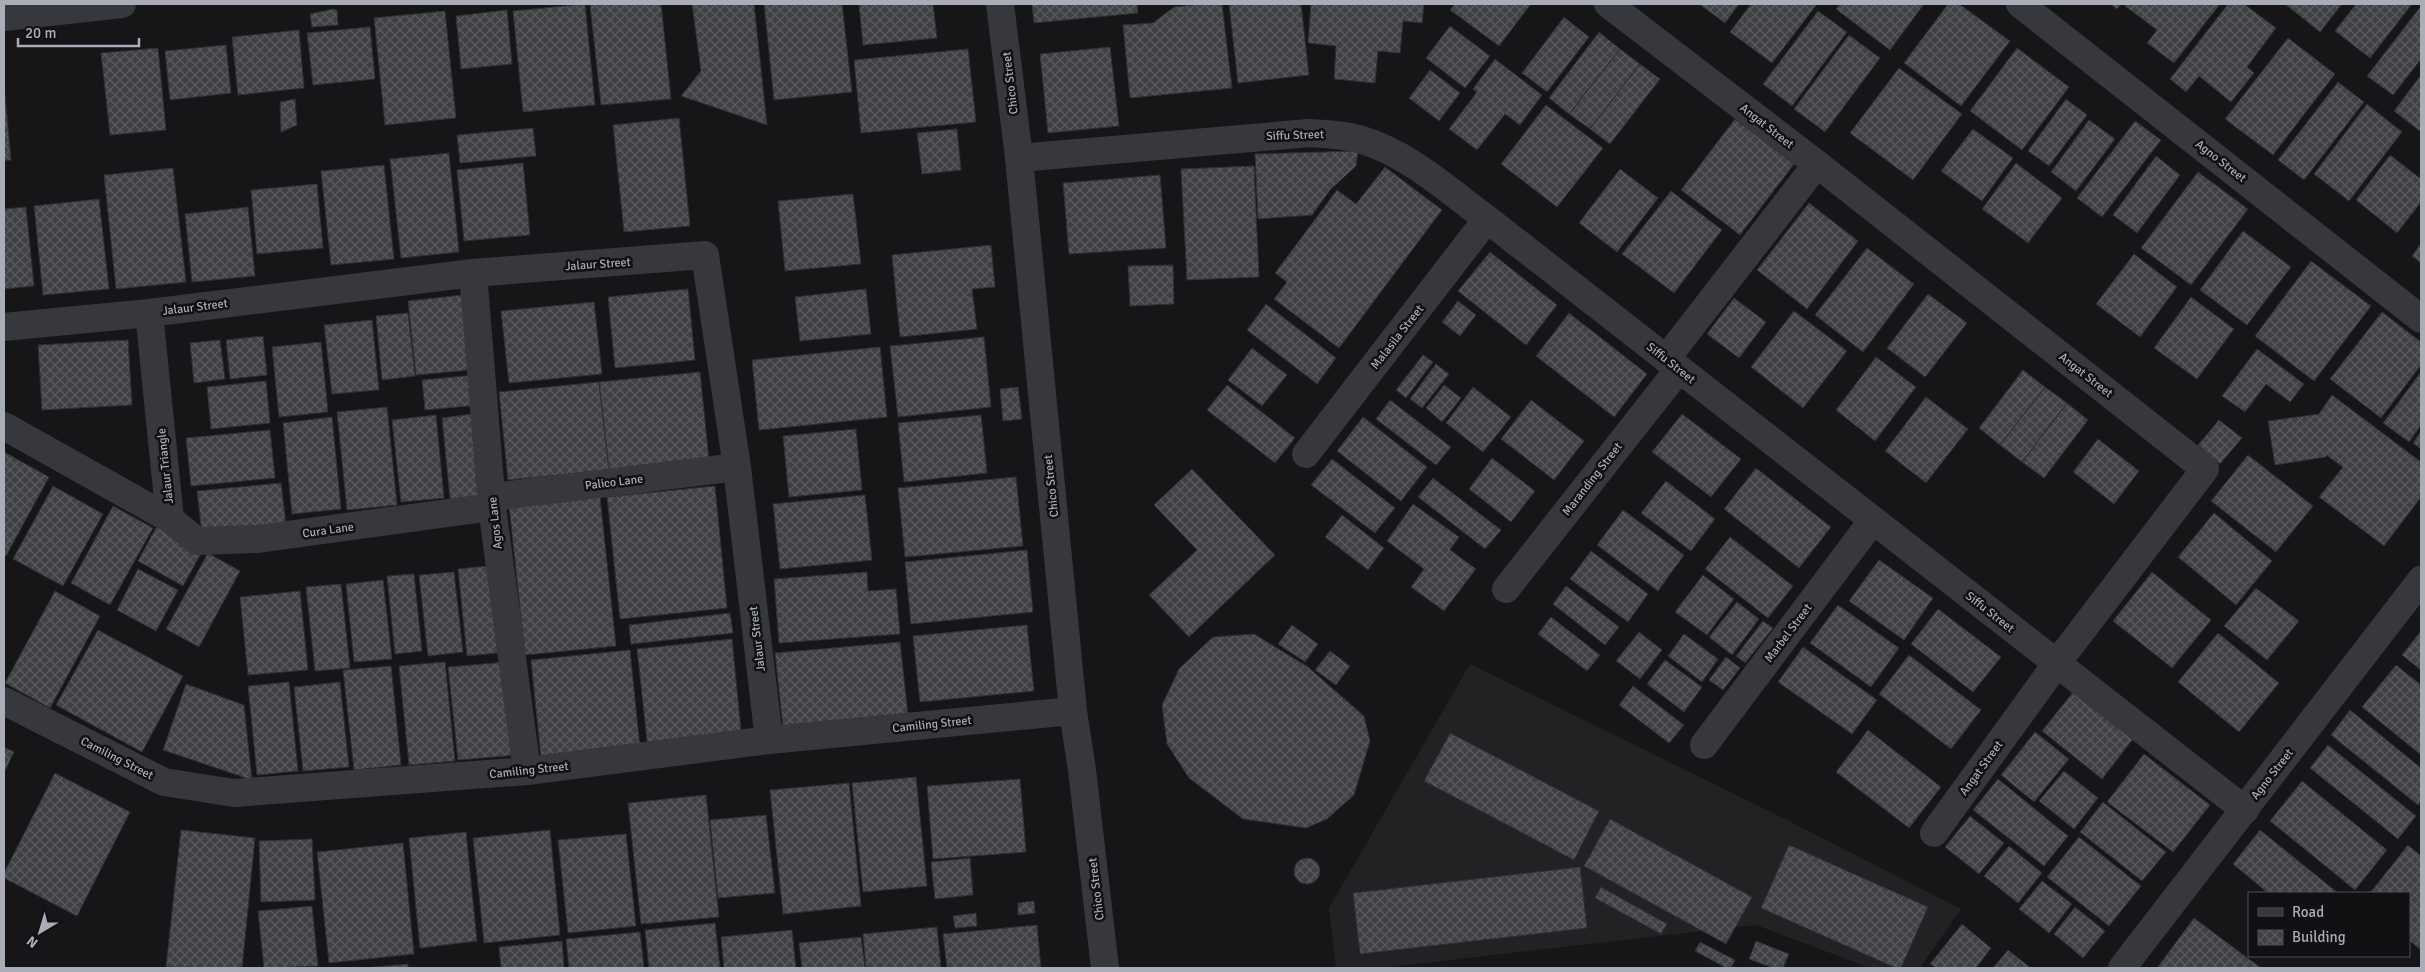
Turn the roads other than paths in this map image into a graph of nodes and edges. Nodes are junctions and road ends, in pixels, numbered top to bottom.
1 (122, 4) edge
2 (1000, 4) edge
3 (1608, 4) edge
4 (2020, 4) edge
5 (68, 7) edge
6 (4, 17) edge
7 (1019, 158) junction
8 (1817, 164) junction
9 (1487, 219) junction
10 (473, 273) junction
11 (149, 312) junction
12 (2421, 319) edge
13 (4, 327) edge
14 (1672, 364) junction
15 (4, 426) edge
16 (1306, 454) dead end
17 (737, 467) junction
18 (492, 502) junction
19 (170, 519) junction
20 (1873, 520) junction
21 (2421, 580) edge
22 (1506, 589) dead end
23 (2057, 663) junction
24 (4, 701) edge
25 (1073, 711) junction
26 (769, 740) junction
27 (1704, 745) dead end
28 (527, 772) junction
29 (2244, 810) junction
30 (1934, 833) dead end
31 (1105, 968) edge
32 (2122, 968) edge

1 - 5 street
2 - 7 street, Chico Street
3 - 8 street, Angat Street
4 - 12 street, Agno Street
5 - 6 street
7 - 9 street, Siffu Street
7 - 25 street, Chico Street
8 - 14 street, Maranding Street
8 - 23 street, Angat Street
9 - 14 street, Siffu Street
9 - 16 street, Malasila Street
10 - 11 street, Jalaur Street
10 - 17 street, Jalaur Street
10 - 18 street, Agos Lane
11 - 13 street, Jalaur Street
11 - 19 street, Jalaur Triangle
14 - 20 street, Siffu Street
14 - 22 street, Maranding Street
15 - 19 street, Jalaur Triangle
17 - 18 street, Palico Lane
17 - 26 street, Jalaur Street
18 - 19 street, Cura Lane
18 - 28 street, Agos Lane
20 - 23 street, Siffu Street
20 - 27 street, Marbel Street
21 - 29 street, Agno Street
23 - 29 street, Siffu Street
23 - 30 street, Angat Street
24 - 28 street, Camiling Street
25 - 26 street, Camiling Street
25 - 31 street, Chico Street
26 - 28 street, Camiling Street
29 - 32 street, Agno Street

